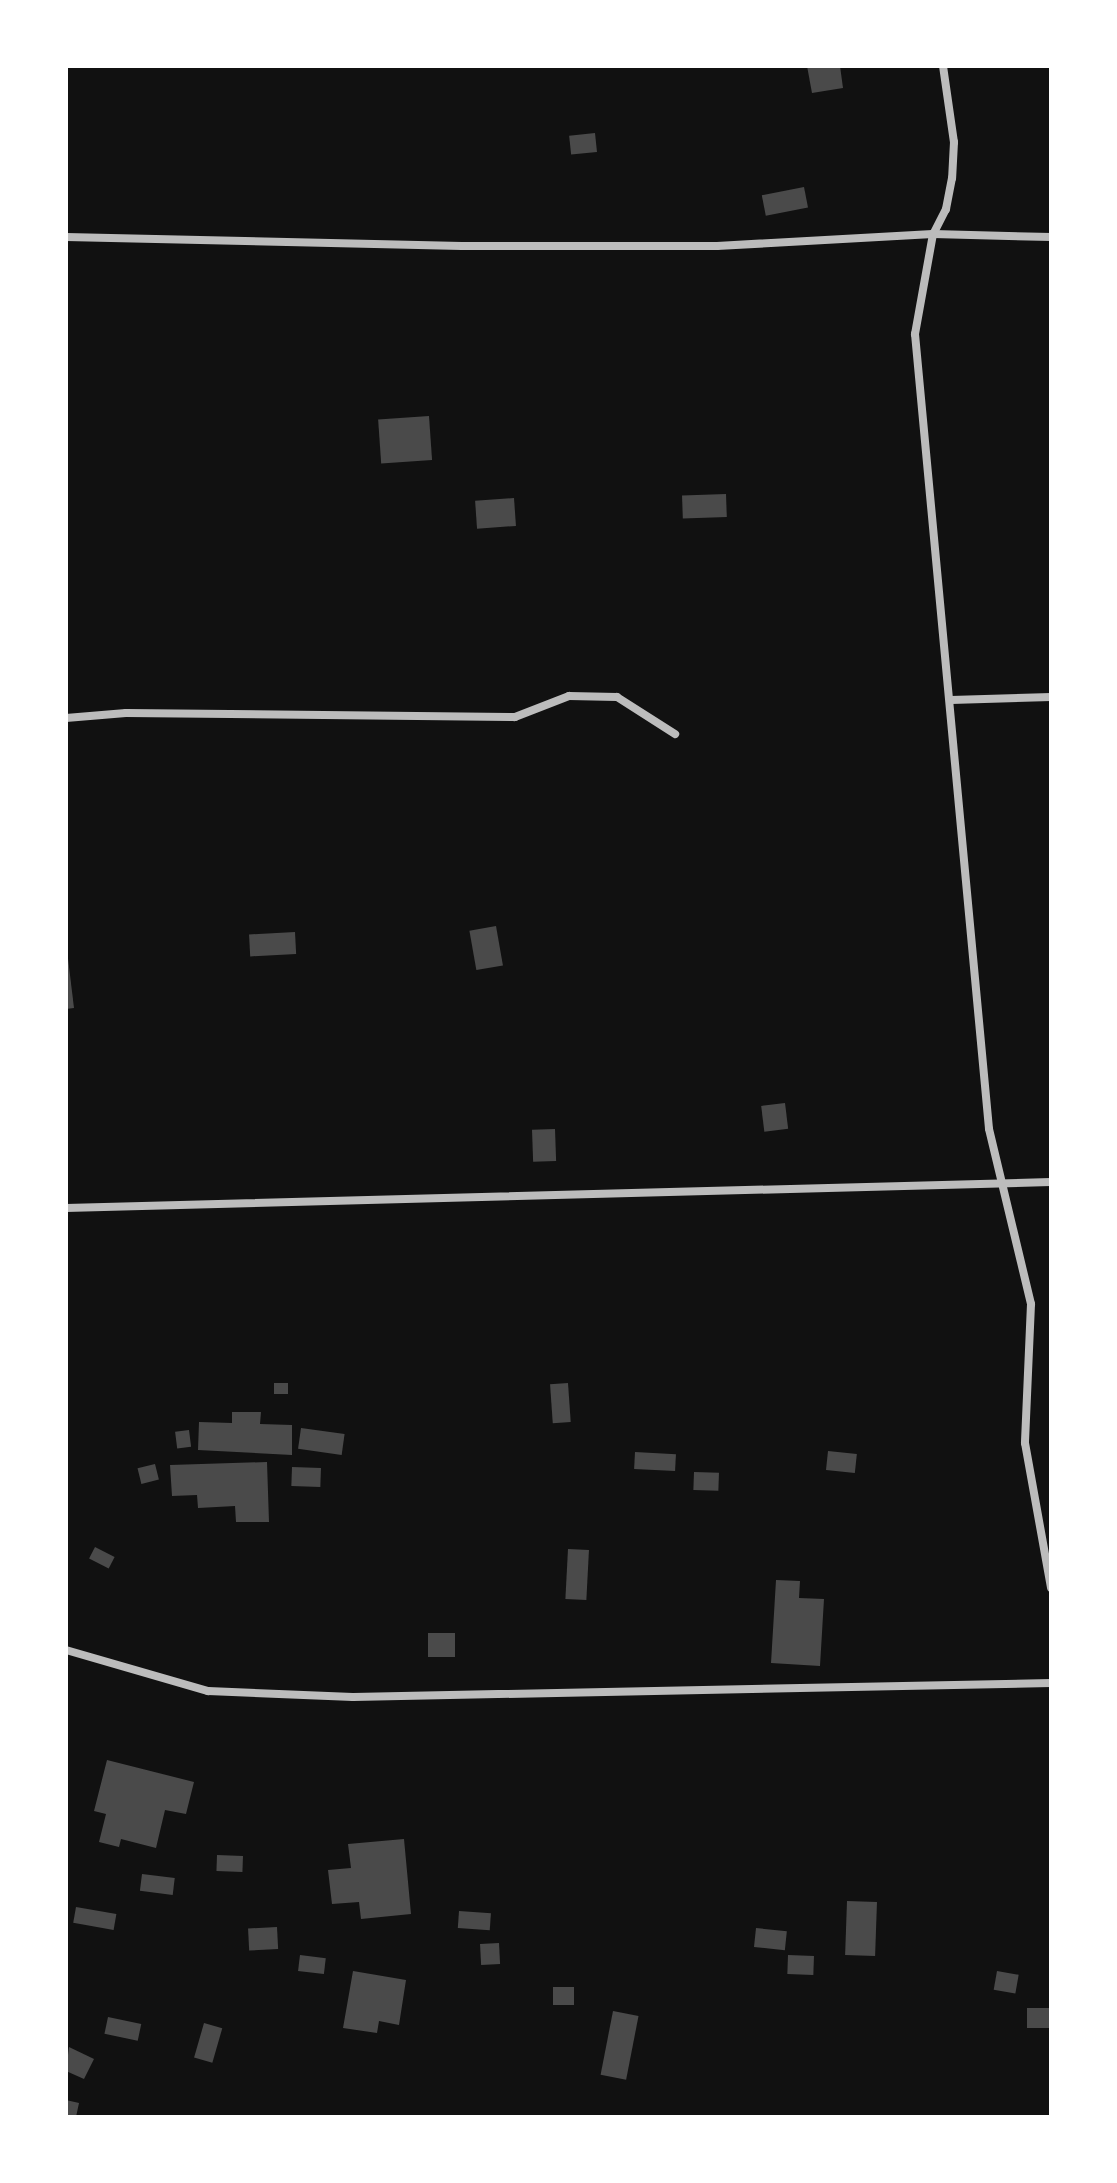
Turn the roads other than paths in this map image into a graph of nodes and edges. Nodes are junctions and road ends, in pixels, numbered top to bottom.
1 (943, 66) edge
2 (933, 234) junction
3 (66, 237) edge
4 (1051, 237) edge
5 (1051, 697) edge
6 (951, 700) junction
7 (66, 718) edge
8 (675, 734) dead end
9 (1002, 1182) junction
10 (1051, 1182) edge
11 (66, 1208) edge
12 (1051, 1588) edge
13 (66, 1650) edge
14 (1051, 1683) edge

1 - 2 street
2 - 3 street
2 - 4 street
2 - 6 street
5 - 6 street
6 - 9 street
7 - 8 street
9 - 10 street
9 - 11 street
9 - 12 street
13 - 14 street

